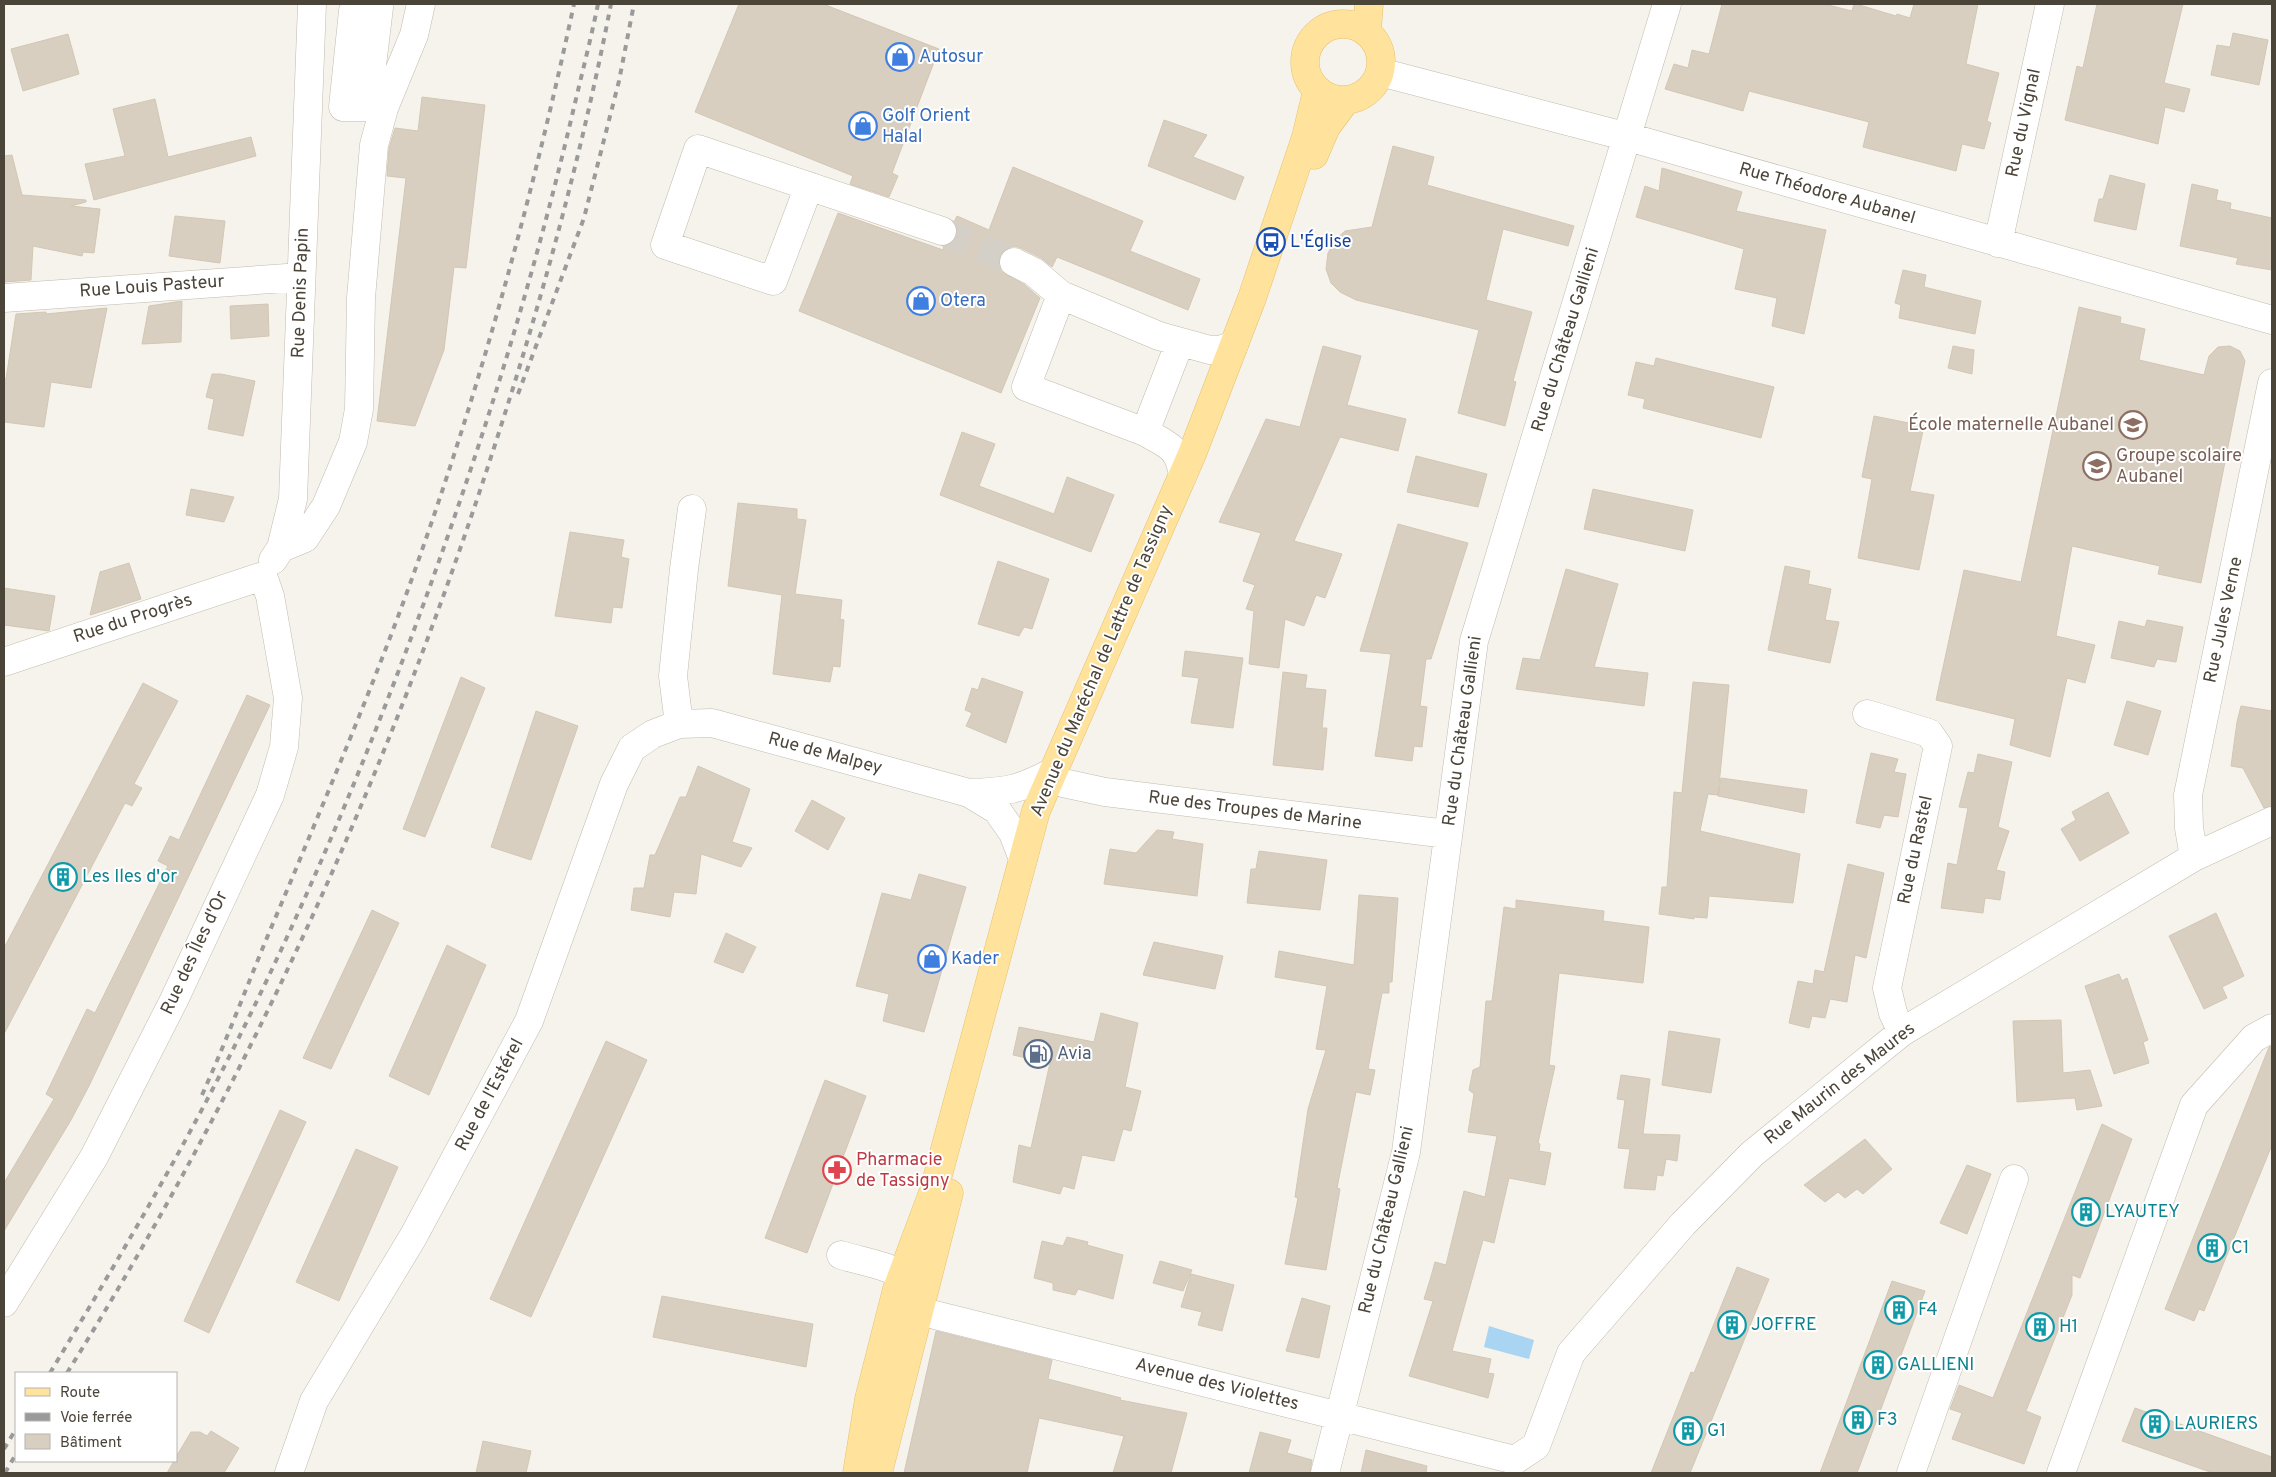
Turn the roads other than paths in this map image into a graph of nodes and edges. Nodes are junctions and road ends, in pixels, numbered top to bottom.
1 (312, 4) edge
2 (421, 4) edge
3 (1369, 4) edge
4 (1667, 4) edge
5 (2050, 4) edge
6 (366, 9) dead end
7 (1343, 13) edge
8 (1367, 31) junction
9 (1380, 72) junction
10 (1317, 91) junction
11 (1346, 100) junction
12 (375, 108) junction
13 (1628, 137) junction
14 (809, 186) junction
15 (942, 230) tunnel mouth
16 (1998, 243) junction
17 (1014, 262) tunnel mouth
18 (301, 277) junction
19 (1061, 294) junction
20 (4, 298) edge
21 (2272, 320) edge
22 (1180, 342) junction
23 (1234, 345) junction
24 (2272, 383) edge
25 (1145, 432) junction
26 (1183, 475) junction
27 (692, 509) dead end
28 (281, 548) junction
29 (263, 576) junction
30 (4, 662) edge
31 (1867, 714) dead end
32 (679, 724) junction
33 (1057, 778) junction
34 (969, 793) junction
35 (2272, 821) edge
36 (1447, 834) junction
37 (2194, 857) junction
38 (1023, 859) junction
39 (2272, 1028) edge
40 (1902, 1032) junction
41 (2014, 1179) dead end
42 (841, 1255) dead end
43 (902, 1274) junction
44 (4, 1303) edge
45 (919, 1311) junction
46 (895, 1406) junction
47 (1340, 1416) junction
48 (1514, 1460) joint
49 (1919, 1471) edge
50 (289, 1473) edge
51 (857, 1473) edge
52 (878, 1473) edge
53 (1325, 1473) edge
54 (2061, 1473) edge

1 - 18 street, Rue Denis Papin
2 - 12 street
3 - 8 main road
4 - 13 street, Rue du Château Gallieni
5 - 16 street, Rue du Vignal
6 - 12 street
7 - 8 main road
7 - 10 main road
8 - 9 main road
9 - 11 main road
9 - 13 street, Rue Théodore Aubanel
10 - 11 main road
10 - 23 main road, Avenue du Maréchal de Lattre de Tassigny
11 - 33 main road, Avenue du Maréchal de Lattre de Tassigny
12 - 28 street
13 - 16 street, Rue Théodore Aubanel
13 - 36 street, Rue du Château Gallieni
14 - 14 street
14 - 15 street
16 - 21 street, Rue Théodore Aubanel
17 - 19 street
18 - 20 street, Rue Louis Pasteur
18 - 28 street, Rue Denis Papin
19 - 22 street
19 - 25 street
22 - 23 street
22 - 25 street
23 - 26 main road, Avenue du Maréchal de Lattre de Tassigny
24 - 37 street, Rue Jules Verne
25 - 26 street
26 - 33 main road, Avenue du Maréchal de Lattre de Tassigny
27 - 32 street
28 - 29 street, Rue Denis Papin
29 - 30 street, Rue du Progrès
29 - 44 street, Rue des Îles d'Or
31 - 40 street, Rue du Rastel
32 - 34 street, Rue de Malpey
32 - 50 street, Rue de l'Estérel
33 - 34 street, Rue de Malpey
33 - 36 street, Rue des Troupes de Marine
33 - 38 main road, Avenue du Maréchal de Lattre de Tassigny
33 - 45 main road, Avenue du Maréchal de Lattre de Tassigny
34 - 38 street, Rue de Malpey
35 - 37 street, Rue Maurin des Maures
36 - 47 street, Rue du Château Gallieni
37 - 40 street, Rue Maurin des Maures
38 - 43 main road, Avenue du Maréchal de Lattre de Tassigny
39 - 54 street
40 - 48 street, Rue Maurin des Maures
41 - 49 street
42 - 43 street
43 - 46 street
43 - 51 main road, Avenue du Maréchal de Lattre de Tassigny
45 - 46 main road, Avenue du Maréchal de Lattre de Tassigny
45 - 47 street, Avenue des Violettes
46 - 52 main road, Avenue du Maréchal de Lattre de Tassigny
47 - 48 street, Avenue des Violettes
47 - 53 street, Rue du Château Gallieni

